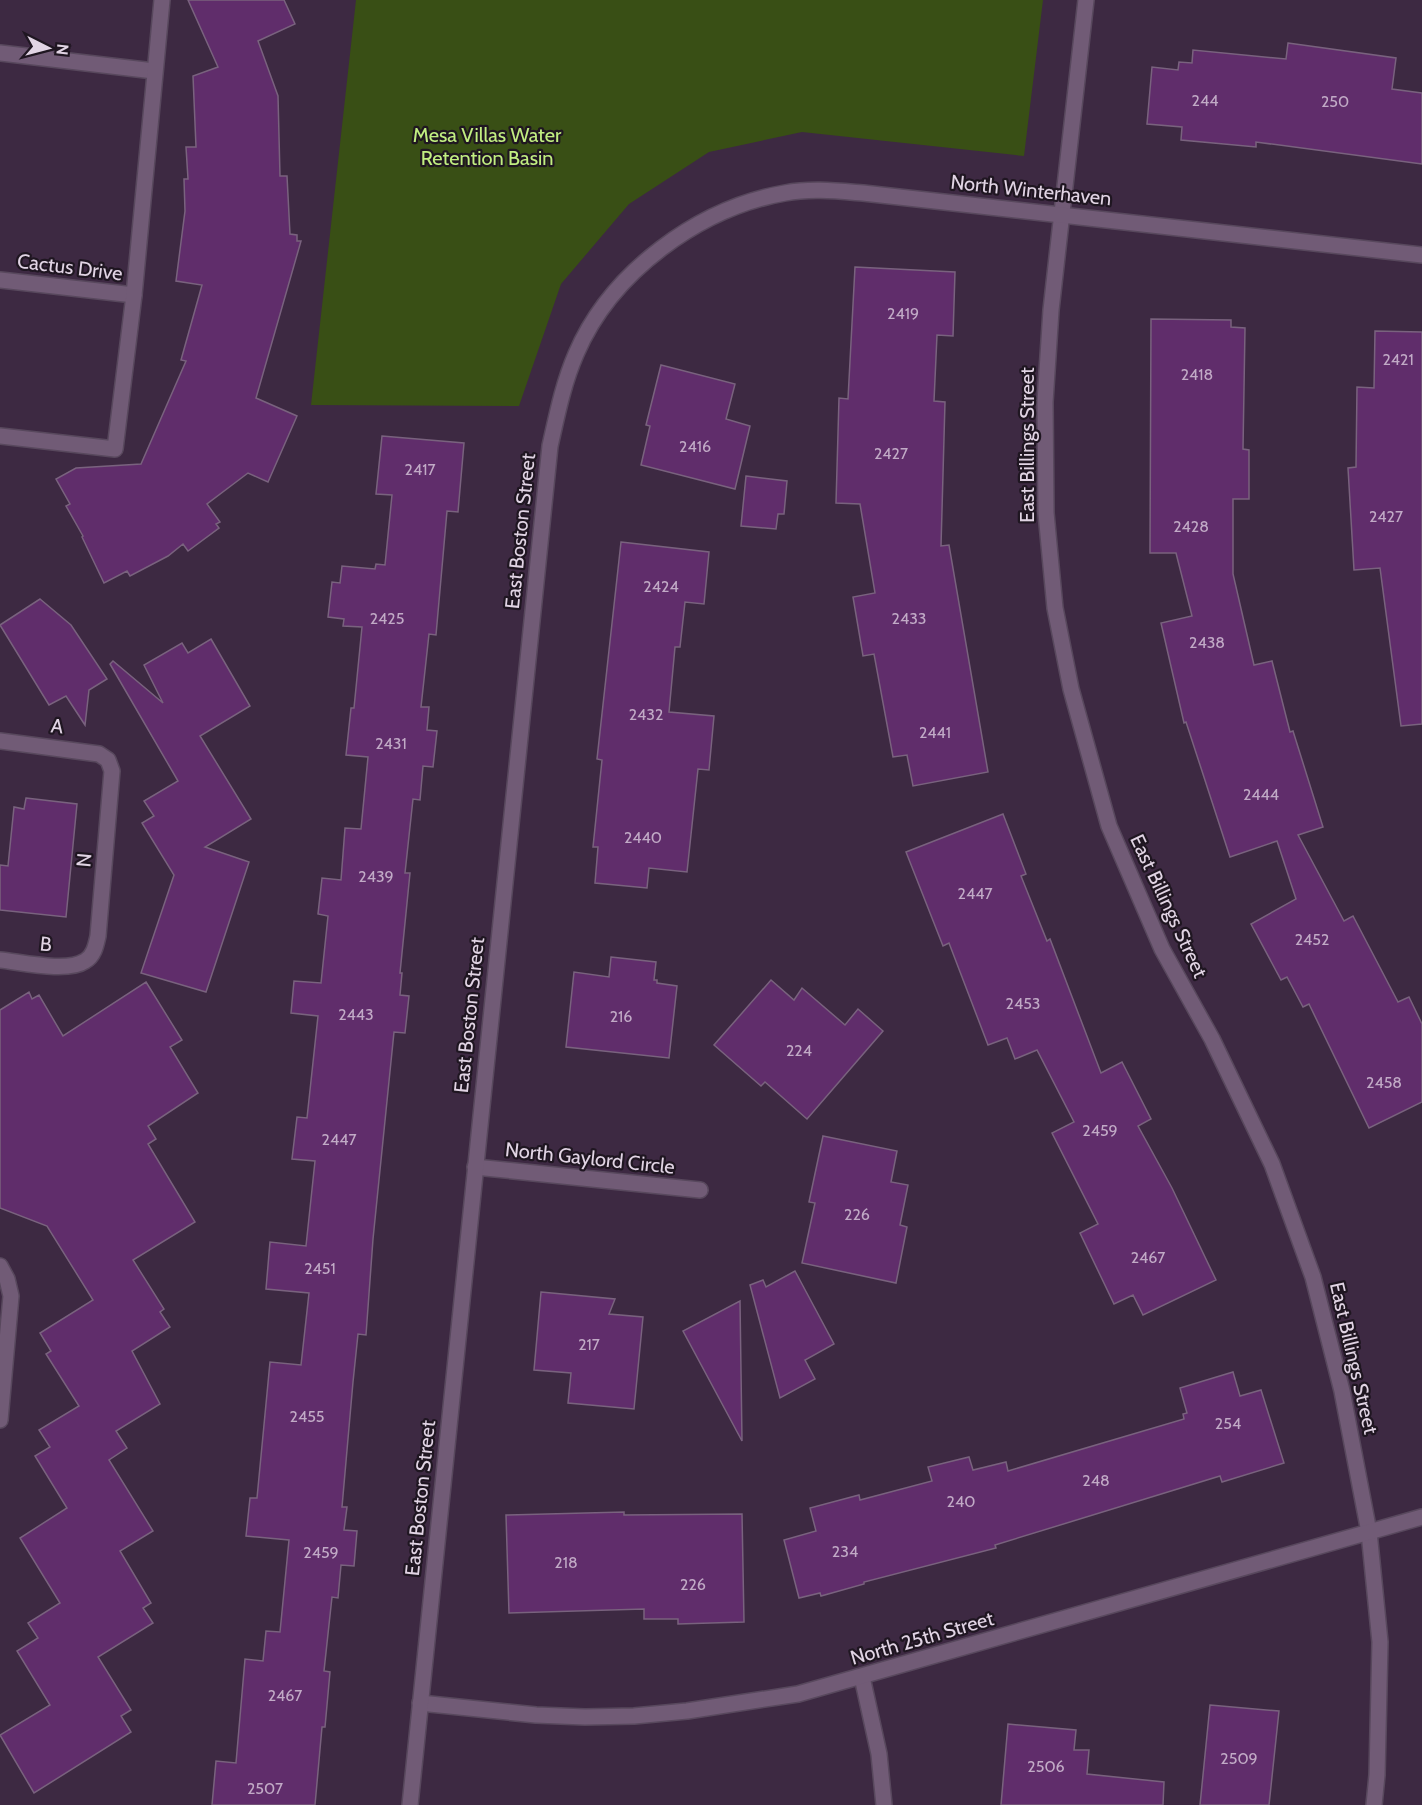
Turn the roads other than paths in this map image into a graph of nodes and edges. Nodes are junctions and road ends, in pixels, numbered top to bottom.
1 (162, 0) edge
2 (1086, 0) edge
3 (0, 53) edge
4 (154, 71) junction
5 (1062, 214) junction
6 (1422, 255) edge
7 (650, 258) joint
8 (0, 280) edge
9 (134, 295) junction
10 (0, 436) edge
11 (0, 741) edge
12 (108, 760) joint
13 (0, 960) edge
14 (86, 961) joint
15 (475, 1167) junction
16 (700, 1190) dead end
17 (0, 1266) edge
18 (0, 1420) edge
19 (1422, 1517) edge
20 (1369, 1532) junction
21 (862, 1677) junction
22 (420, 1703) junction
23 (410, 1805) edge
24 (884, 1805) edge
25 (1374, 1805) edge

1 - 4 street
2 - 5 street, East Billings Street
3 - 4 street
4 - 9 street
5 - 6 street, North Winterhaven
5 - 7 street, North Winterhaven
5 - 20 street, East Billings Street
7 - 15 street, East Boston Street
8 - 9 street, Cactus Drive
9 - 10 street
11 - 12 street, A
12 - 14 street, N
13 - 14 street, B
15 - 16 street, North Gaylord Circle
15 - 22 street, East Boston Street
17 - 18 street
19 - 20 street, North 25th Street
20 - 21 street, North 25th Street
20 - 25 street, East Billings Street
21 - 22 street, North 25th Street
21 - 24 street
22 - 23 street, East Boston Street

